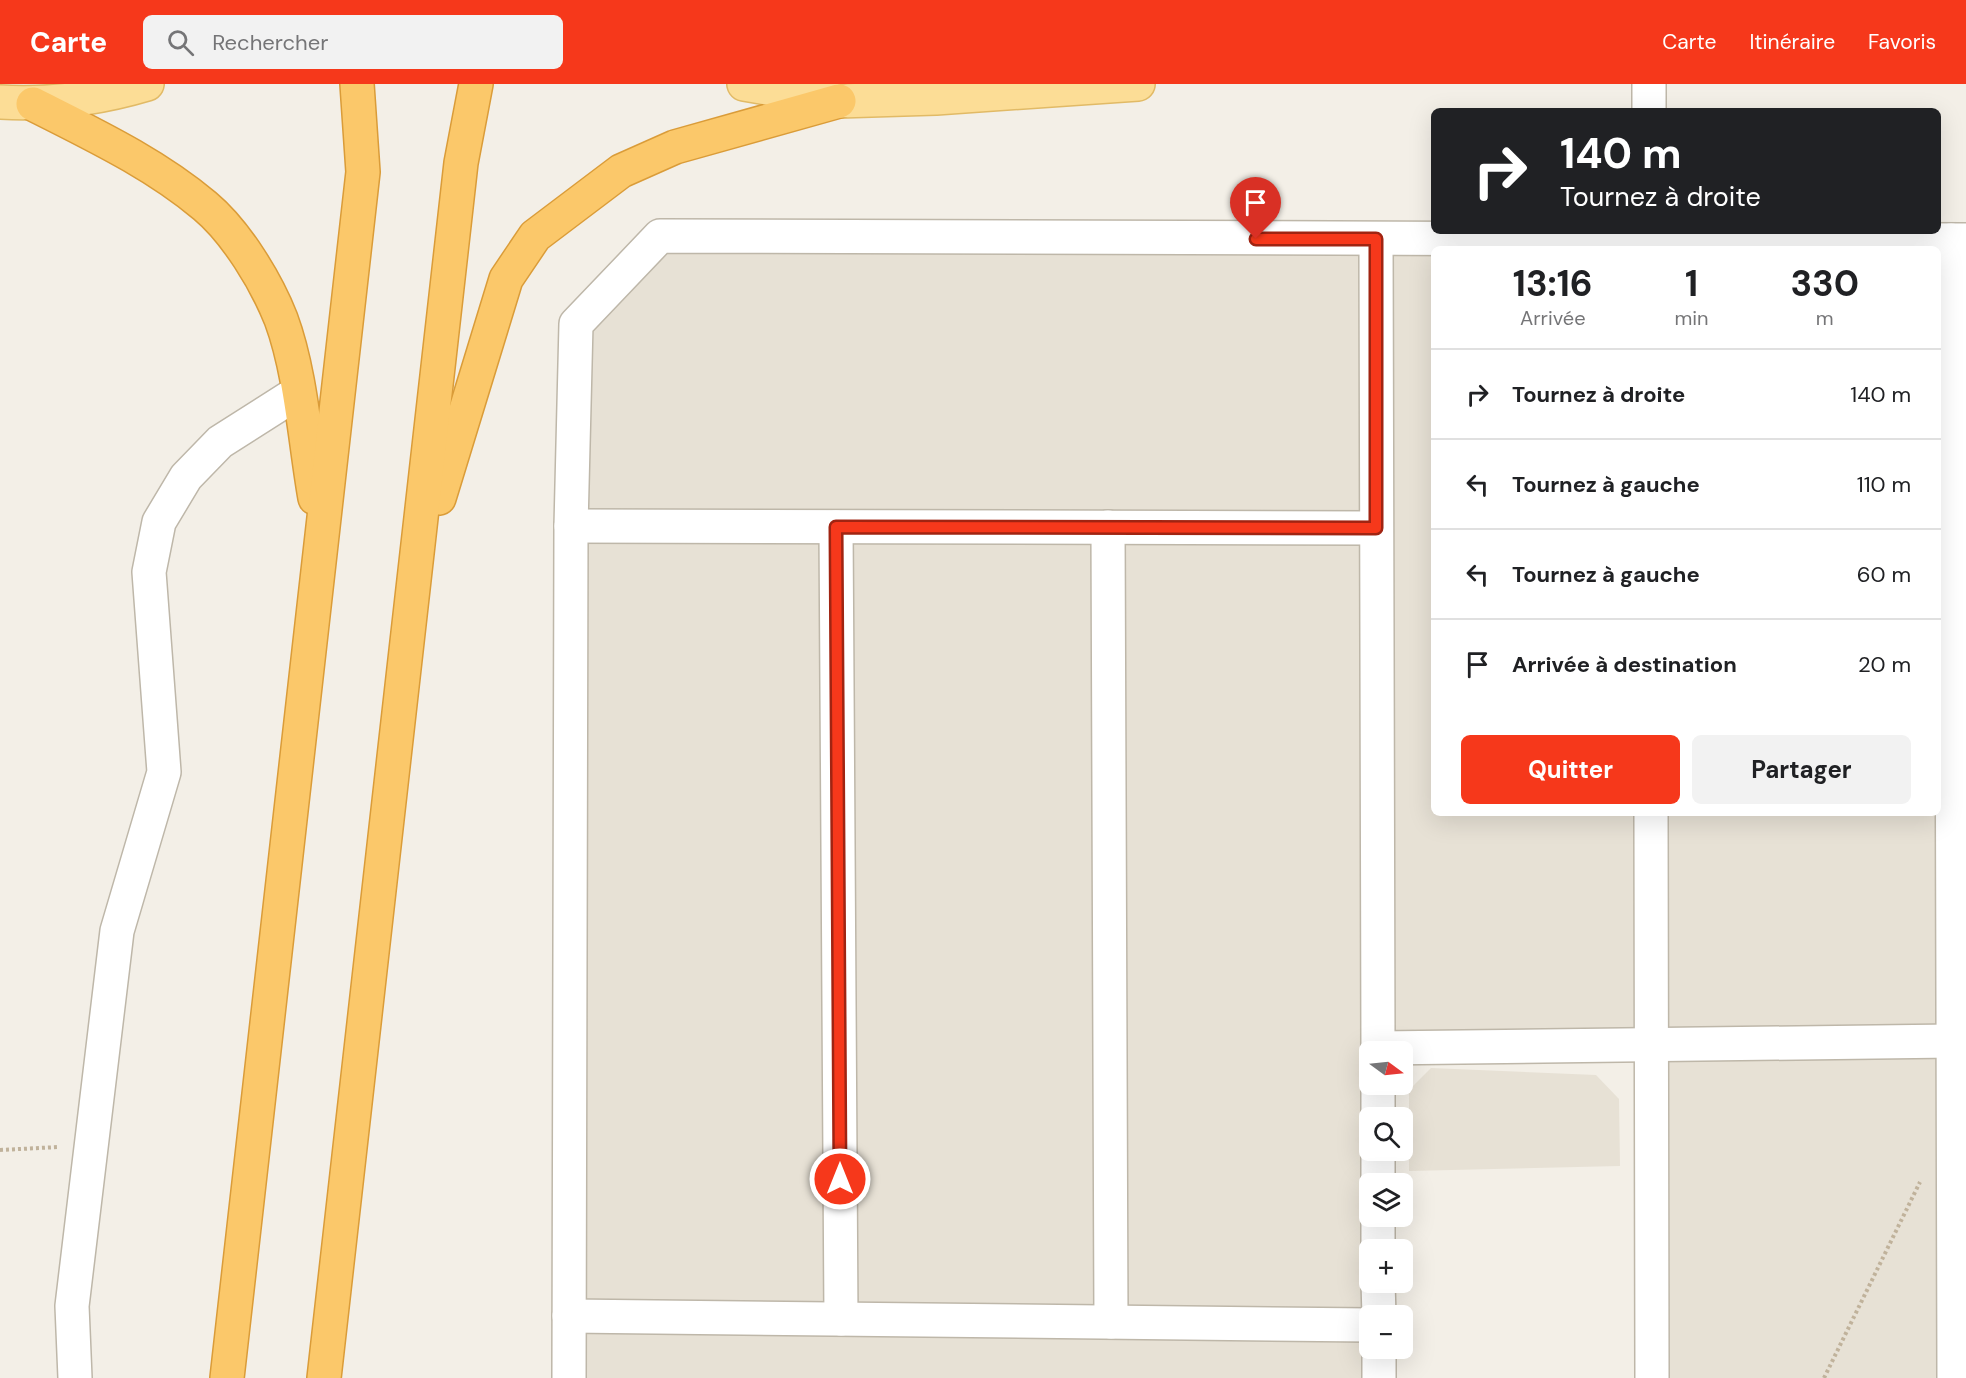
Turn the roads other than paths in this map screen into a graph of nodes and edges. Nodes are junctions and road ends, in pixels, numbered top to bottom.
1 (147, 84) edge
2 (357, 84) edge
3 (476, 84) edge
4 (744, 84) edge
5 (1138, 84) edge
6 (1649, 84) edge
7 (0, 102) edge
8 (839, 102) junction
9 (33, 104) junction
10 (1649, 108) edge
11 (1376, 239) junction
12 (1649, 240) edge
13 (1958, 240) edge
14 (297, 393) junction
15 (571, 526) junction
16 (836, 527) junction
17 (1108, 527) junction
18 (1376, 528) junction
19 (322, 537) junction
20 (415, 578) junction
21 (1651, 816) edge
22 (1378, 1041) edge
23 (1953, 1041) junction
24 (1652, 1045) junction
25 (1413, 1049) edge
26 (569, 1316) junction
27 (841, 1319) junction
28 (1111, 1322) junction
29 (1359, 1325) edge
30 (1379, 1359) edge
31 (75, 1378) edge
32 (227, 1378) edge
33 (324, 1378) edge
34 (569, 1378) edge
35 (1379, 1378) edge
36 (1652, 1378) edge
37 (1954, 1378) edge

1 - 9 main road
2 - 19 highway
3 - 20 highway
4 - 8 main road
5 - 8 main road
6 - 10 street
7 - 9 main road
8 - 20 highway
9 - 14 highway
11 - 12 street
11 - 15 street
11 - 18 street
12 - 13 street
13 - 23 street
14 - 19 highway
14 - 31 street
15 - 16 street
15 - 26 street
16 - 17 street
16 - 27 street
17 - 18 street
17 - 28 street
18 - 22 street
19 - 32 highway
20 - 33 highway
21 - 24 street
23 - 24 street
23 - 37 street
24 - 25 street
24 - 36 street
26 - 27 street
26 - 34 street
27 - 28 street
28 - 29 street
30 - 35 street

